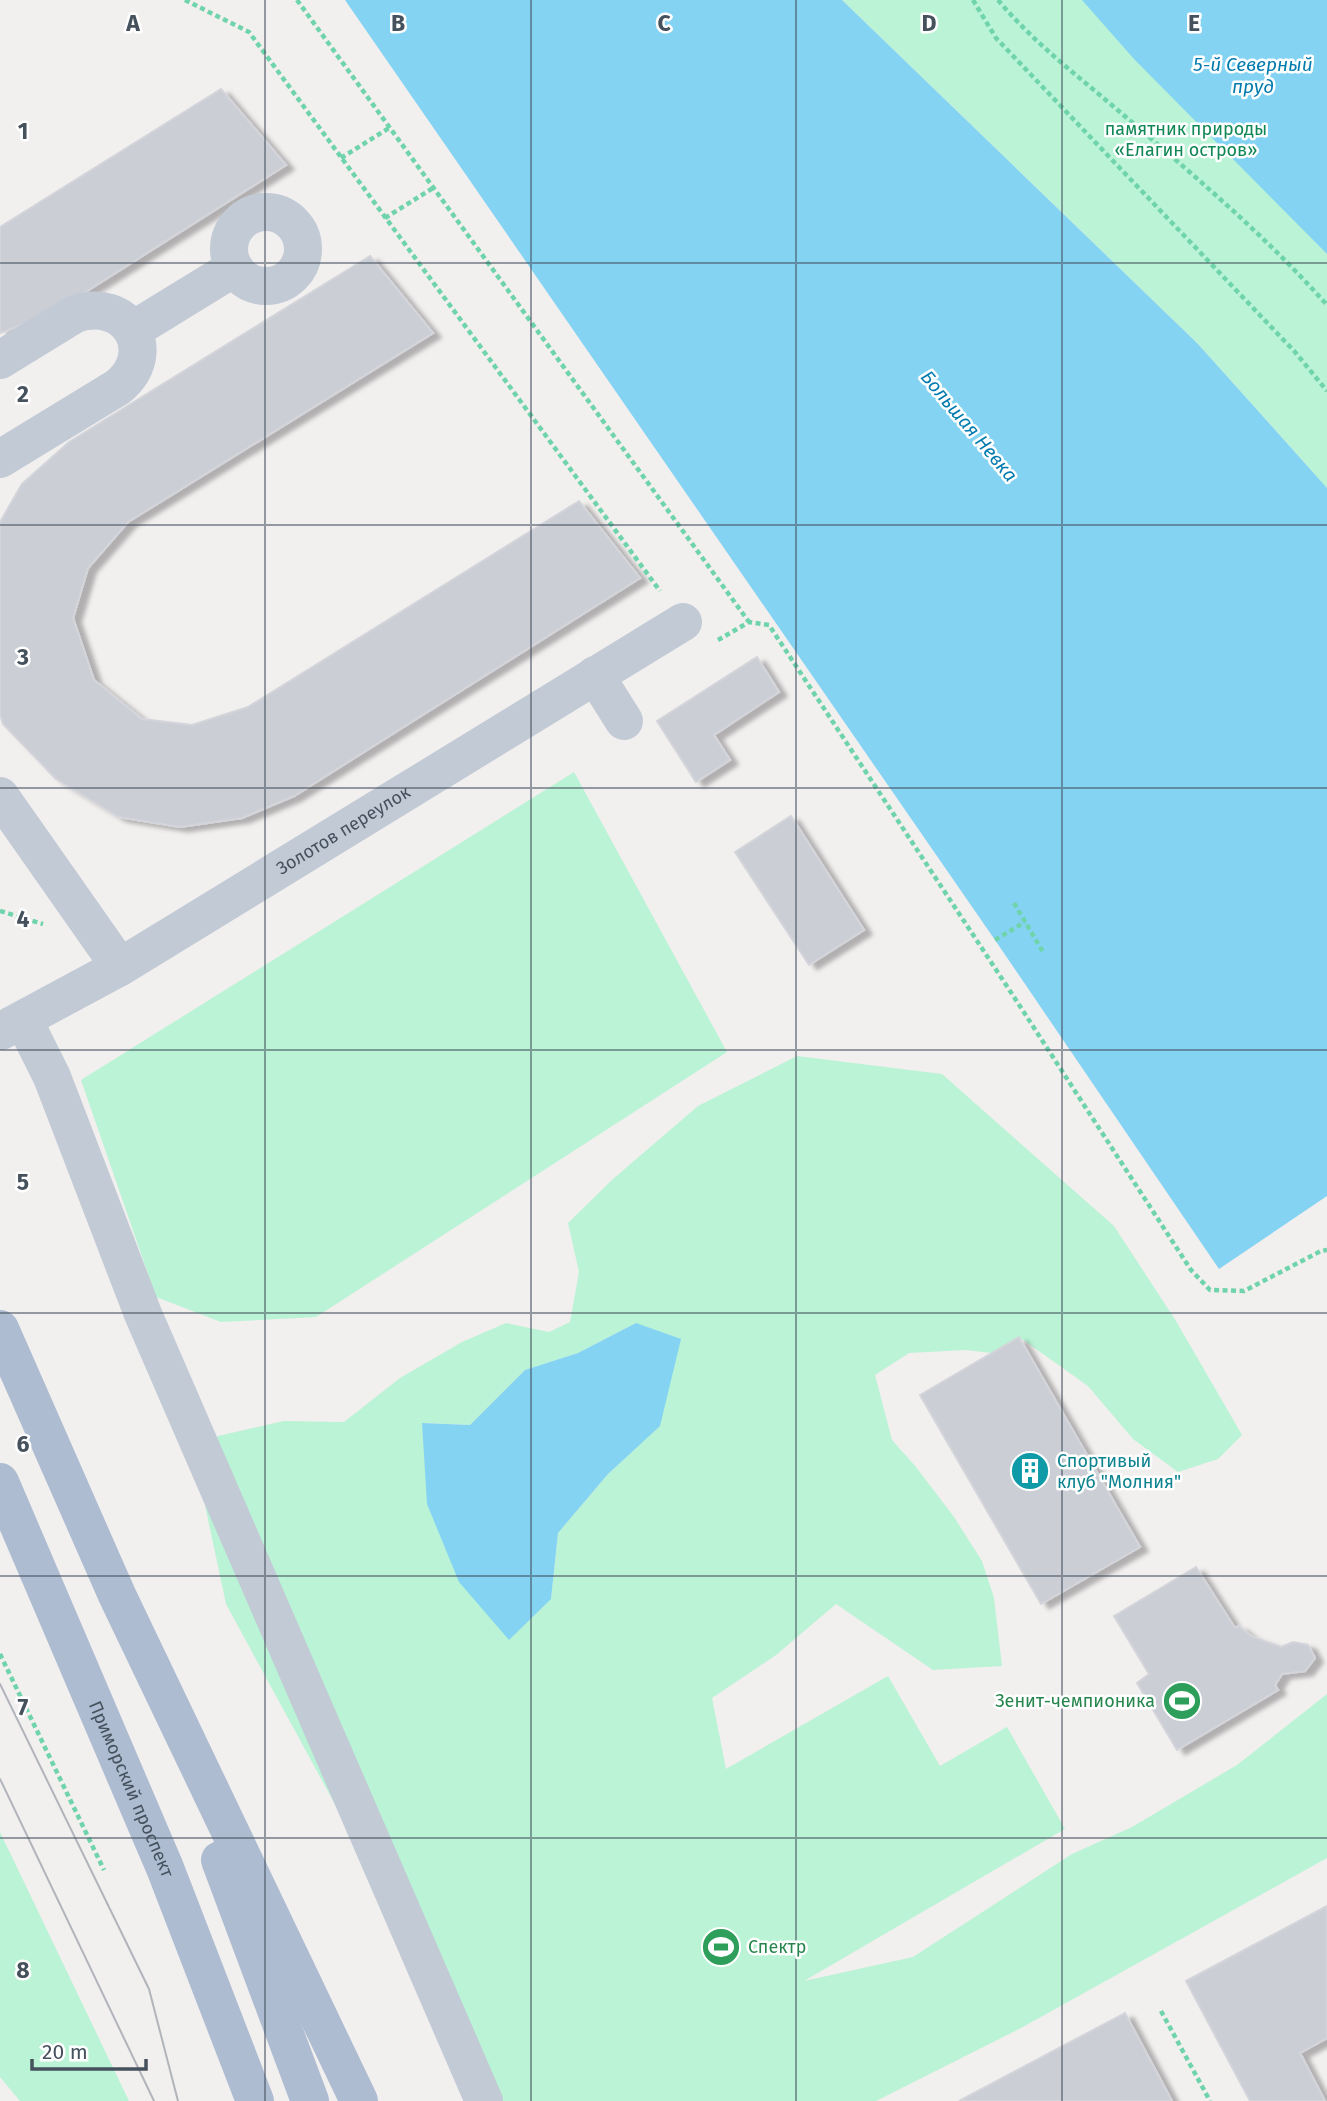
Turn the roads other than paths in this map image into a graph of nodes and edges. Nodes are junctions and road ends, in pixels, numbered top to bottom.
1 (234, 268) dead end
2 (133, 330) junction
3 (0, 360) edge
4 (0, 459) edge
5 (683, 622) road end
6 (596, 676) junction
7 (624, 721) dead end
8 (0, 796) edge
9 (120, 967) junction
10 (12, 1026) edge
11 (0, 1329) edge
12 (0, 1482) edge
13 (117, 1595) junction
14 (255, 2101) edge
15 (310, 2101) edge
16 (359, 2101) edge
17 (484, 2101) edge

1 - 2 street
2 - 3 street
2 - 4 street
5 - 6 street, Золотов переулок
6 - 7 street
6 - 9 street, Золотов переулок
8 - 9 street
9 - 10 street, Золотов переулок
10 - 17 street
11 - 13 main road
12 - 14 main road, Приморский проспект
13 - 15 main road
13 - 16 main road

